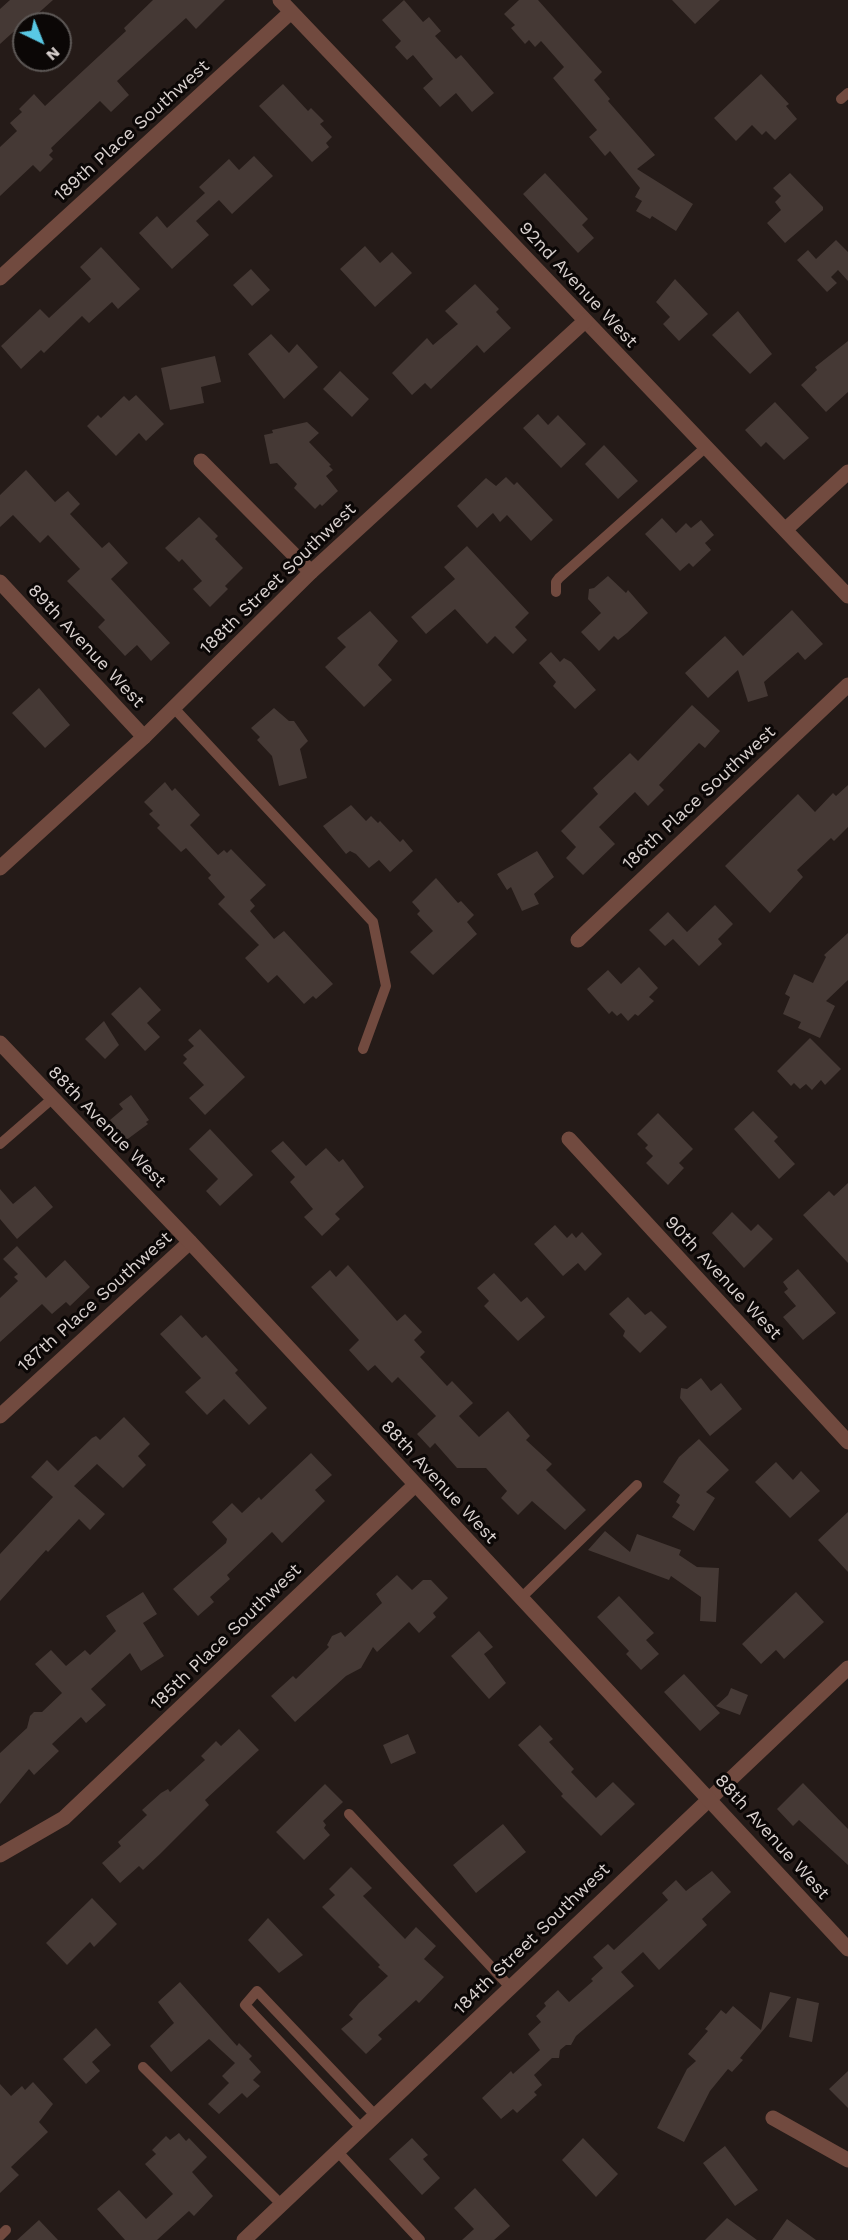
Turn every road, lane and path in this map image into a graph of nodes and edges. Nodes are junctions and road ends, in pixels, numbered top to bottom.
1 (280, 0) edge
2 (291, 12) junction
3 (0, 278) edge
4 (585, 321) junction
5 (706, 447) junction
6 (201, 461) dead end
7 (848, 472) edge
8 (785, 530) junction
9 (311, 572) junction
10 (0, 582) edge
11 (556, 592) dead end
12 (848, 596) edge
13 (848, 685) edge
14 (173, 708) junction
15 (144, 737) junction
16 (0, 868) edge
17 (578, 940) dead end
18 (0, 1043) edge
19 (363, 1049) dead end
20 (53, 1098) junction
21 (569, 1139) dead end
22 (0, 1144) edge
23 (190, 1242) junction
24 (0, 1416) edge
25 (848, 1442) edge
26 (415, 1485) junction
27 (637, 1485) dead end
28 (521, 1598) junction
29 (848, 1668) edge
30 (709, 1797) junction
31 (349, 1814) dead end
32 (0, 1855) edge
33 (848, 1949) edge
34 (510, 1987) junction
35 (143, 2067) dead end
36 (375, 2115) junction
37 (772, 2118) dead end
38 (361, 2128) junction
39 (337, 2151) junction
40 (848, 2160) edge
41 (281, 2204) junction
42 (244, 2240) edge
43 (420, 2240) edge

1 - 2 street, 92nd Avenue West
2 - 3 street, 189th Place Southwest
2 - 4 street, 92nd Avenue West
4 - 5 street, 92nd Avenue West
4 - 9 street, 188th Street Southwest
5 - 8 street, 92nd Avenue West
5 - 11 lane
6 - 9 street
7 - 8 street
8 - 12 street, 92nd Avenue West
9 - 14 street, 188th Street Southwest
10 - 15 street, 89th Avenue West
13 - 17 street, 186th Place Southwest
14 - 15 street, 188th Street Southwest
14 - 19 lane
15 - 16 street, 188th Street Southwest
18 - 20 street, 88th Avenue West
20 - 22 lane
20 - 23 street, 88th Avenue West
21 - 25 street, 90th Avenue West
23 - 24 street, 187th Place Southwest
23 - 26 street, 88th Avenue West
26 - 28 street, 88th Avenue West
26 - 32 street, 185th Place Southwest
27 - 28 lane
28 - 30 street, 88th Avenue West
29 - 30 street, 184th Street Southwest
30 - 33 street, 88th Avenue West
30 - 34 street, 184th Street Southwest
31 - 34 lane
34 - 36 street, 184th Street Southwest
35 - 41 lane
36 - 38 street, 184th Street Southwest
36 - 38 lane
37 - 40 street
38 - 39 street, 184th Street Southwest
39 - 41 street, 184th Street Southwest
39 - 43 lane
41 - 42 street, 184th Street Southwest

